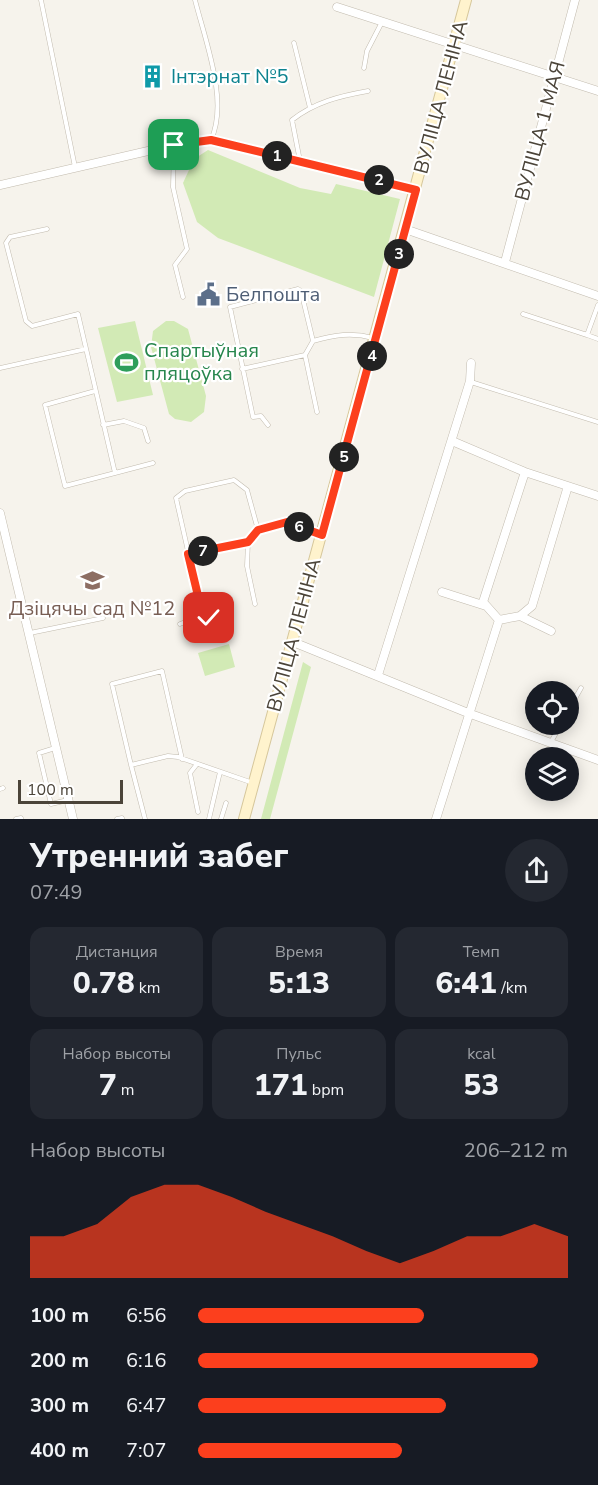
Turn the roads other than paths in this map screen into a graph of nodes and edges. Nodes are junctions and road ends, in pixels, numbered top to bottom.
1 (40, 0) edge
2 (195, 0) edge
3 (466, 0) edge
4 (575, 0) edge
5 (337, 3) edge
6 (382, 22) junction
7 (294, 42) dead end
8 (455, 45) junction
9 (364, 68) dead end
10 (556, 76) junction
11 (368, 91) dead end
12 (598, 91) edge
13 (310, 108) junction
14 (211, 140) junction
15 (174, 145) junction
16 (300, 161) junction
17 (76, 168) junction
18 (0, 185) edge
19 (416, 190) junction
20 (47, 229) dead end
21 (405, 229) junction
22 (505, 262) junction
23 (598, 296) edge
24 (183, 297) dead end
25 (598, 305) edge
26 (523, 314) dead end
27 (587, 335) junction
28 (376, 339) junction
29 (598, 339) edge
30 (313, 340) junction
31 (86, 349) junction
32 (305, 355) junction
33 (471, 363) dead end
34 (0, 368) edge
35 (242, 369) junction
36 (470, 381) junction
37 (95, 391) junction
38 (317, 412) dead end
39 (598, 422) edge
40 (103, 425) junction
41 (268, 425) dead end
42 (148, 441) dead end
43 (452, 441) junction
44 (153, 463) dead end
45 (525, 472) junction
46 (115, 473) junction
47 (568, 486) junction
48 (598, 496) edge
49 (0, 513) edge
50 (258, 530) junction
51 (322, 535) junction
52 (248, 542) junction
53 (188, 554) junction
54 (442, 592) dead end
55 (255, 604) dead end
56 (488, 606) junction
57 (520, 616) junction
58 (103, 618) dead end
59 (499, 620) junction
60 (180, 624) dead end
61 (551, 631) dead end
62 (29, 633) junction
63 (293, 642) junction
64 (378, 675) junction
65 (581, 688) dead end
66 (579, 692) edge
67 (468, 713) junction
68 (555, 735) edge
69 (551, 742) junction
70 (56, 748) junction
71 (182, 759) junction
72 (598, 759) edge
73 (197, 764) junction
74 (131, 765) junction
75 (220, 772) junction
76 (254, 784) junction
77 (68, 800) junction
78 (226, 803) dead end
79 (198, 812) dead end
80 (122, 818) edge
81 (73, 819) edge
82 (117, 819) edge
83 (145, 819) edge
84 (209, 819) edge
85 (221, 819) edge
86 (244, 819) edge
87 (436, 819) edge

1 - 17 lane
2 - 14 lane
3 - 8 main road, ВУЛІЦА ЛЕНІНА
4 - 10 street, ВУЛІЦА 1 МАЯ
5 - 6 street
6 - 8 street
6 - 9 lane
7 - 13 lane
8 - 10 street
8 - 19 main road, ВУЛІЦА ЛЕНІНА
10 - 12 street
10 - 22 street, ВУЛІЦА 1 МАЯ
11 - 13 lane
13 - 16 lane
14 - 15 street
14 - 16 street
15 - 17 street
15 - 24 lane
16 - 19 street
17 - 18 street
19 - 21 main road, ВУЛІЦА ЛЕНІНА
20 - 31 lane
21 - 22 street
21 - 28 main road, ВУЛІЦА ЛЕНІНА
22 - 23 street
25 - 27 lane
26 - 27 lane
27 - 29 lane
28 - 30 lane
28 - 51 main road, ВУЛІЦА ЛЕНІНА
30 - 32 lane
30 - 35 lane
31 - 34 lane
31 - 37 lane
32 - 35 lane
32 - 38 lane
33 - 36 street
35 - 41 lane
36 - 39 lane
36 - 43 street
37 - 40 lane
37 - 46 lane
40 - 42 lane
40 - 46 lane
43 - 45 street
43 - 64 street
44 - 46 lane
45 - 47 street
45 - 56 street
47 - 48 street
47 - 57 street
49 - 62 street
50 - 51 lane
50 - 52 lane
50 - 53 lane
51 - 63 main road, ВУЛІЦА ЛЕНІНА
52 - 53 lane
52 - 55 lane
53 - 60 lane
54 - 56 street
56 - 59 street
57 - 59 street
57 - 61 street
58 - 62 lane
59 - 67 street
62 - 70 street
63 - 64 street
63 - 76 main road, ВУЛІЦА ЛЕНІНА
64 - 67 street
65 - 66 lane
67 - 69 street
67 - 87 street
68 - 69 lane
69 - 72 street
70 - 77 street
70 - 77 lane
71 - 73 lane
71 - 74 lane
71 - 74 lane
73 - 75 lane
73 - 79 lane
74 - 83 lane
75 - 76 lane
75 - 84 lane
76 - 86 main road, ВУЛІЦА ЛЕНІНА
77 - 81 street
78 - 85 lane
80 - 82 lane

